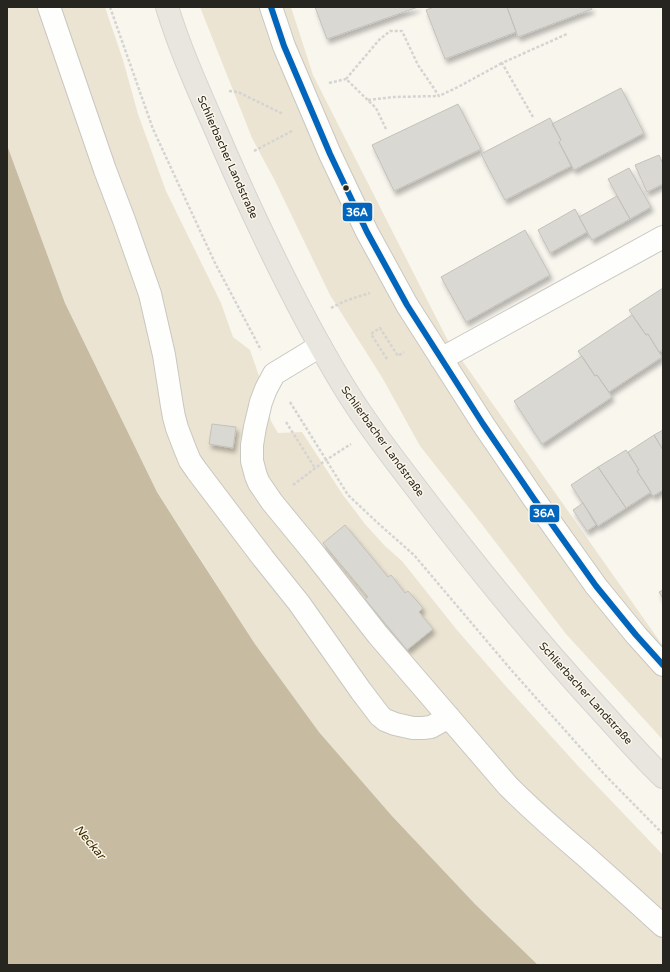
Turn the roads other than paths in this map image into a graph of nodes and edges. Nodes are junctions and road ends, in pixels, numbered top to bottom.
1 (49, 7) edge
2 (167, 7) edge
3 (271, 7) edge
4 (663, 237) edge
5 (320, 346) junction
6 (441, 359) junction
7 (663, 665) edge
8 (449, 717) junction
9 (663, 778) edge
10 (663, 926) edge

1 - 8 street
2 - 5 main road, Schlierbacher Landstraße
3 - 6 street
4 - 6 street
5 - 8 street
5 - 9 main road, Schlierbacher Landstraße
6 - 7 street
8 - 10 street

